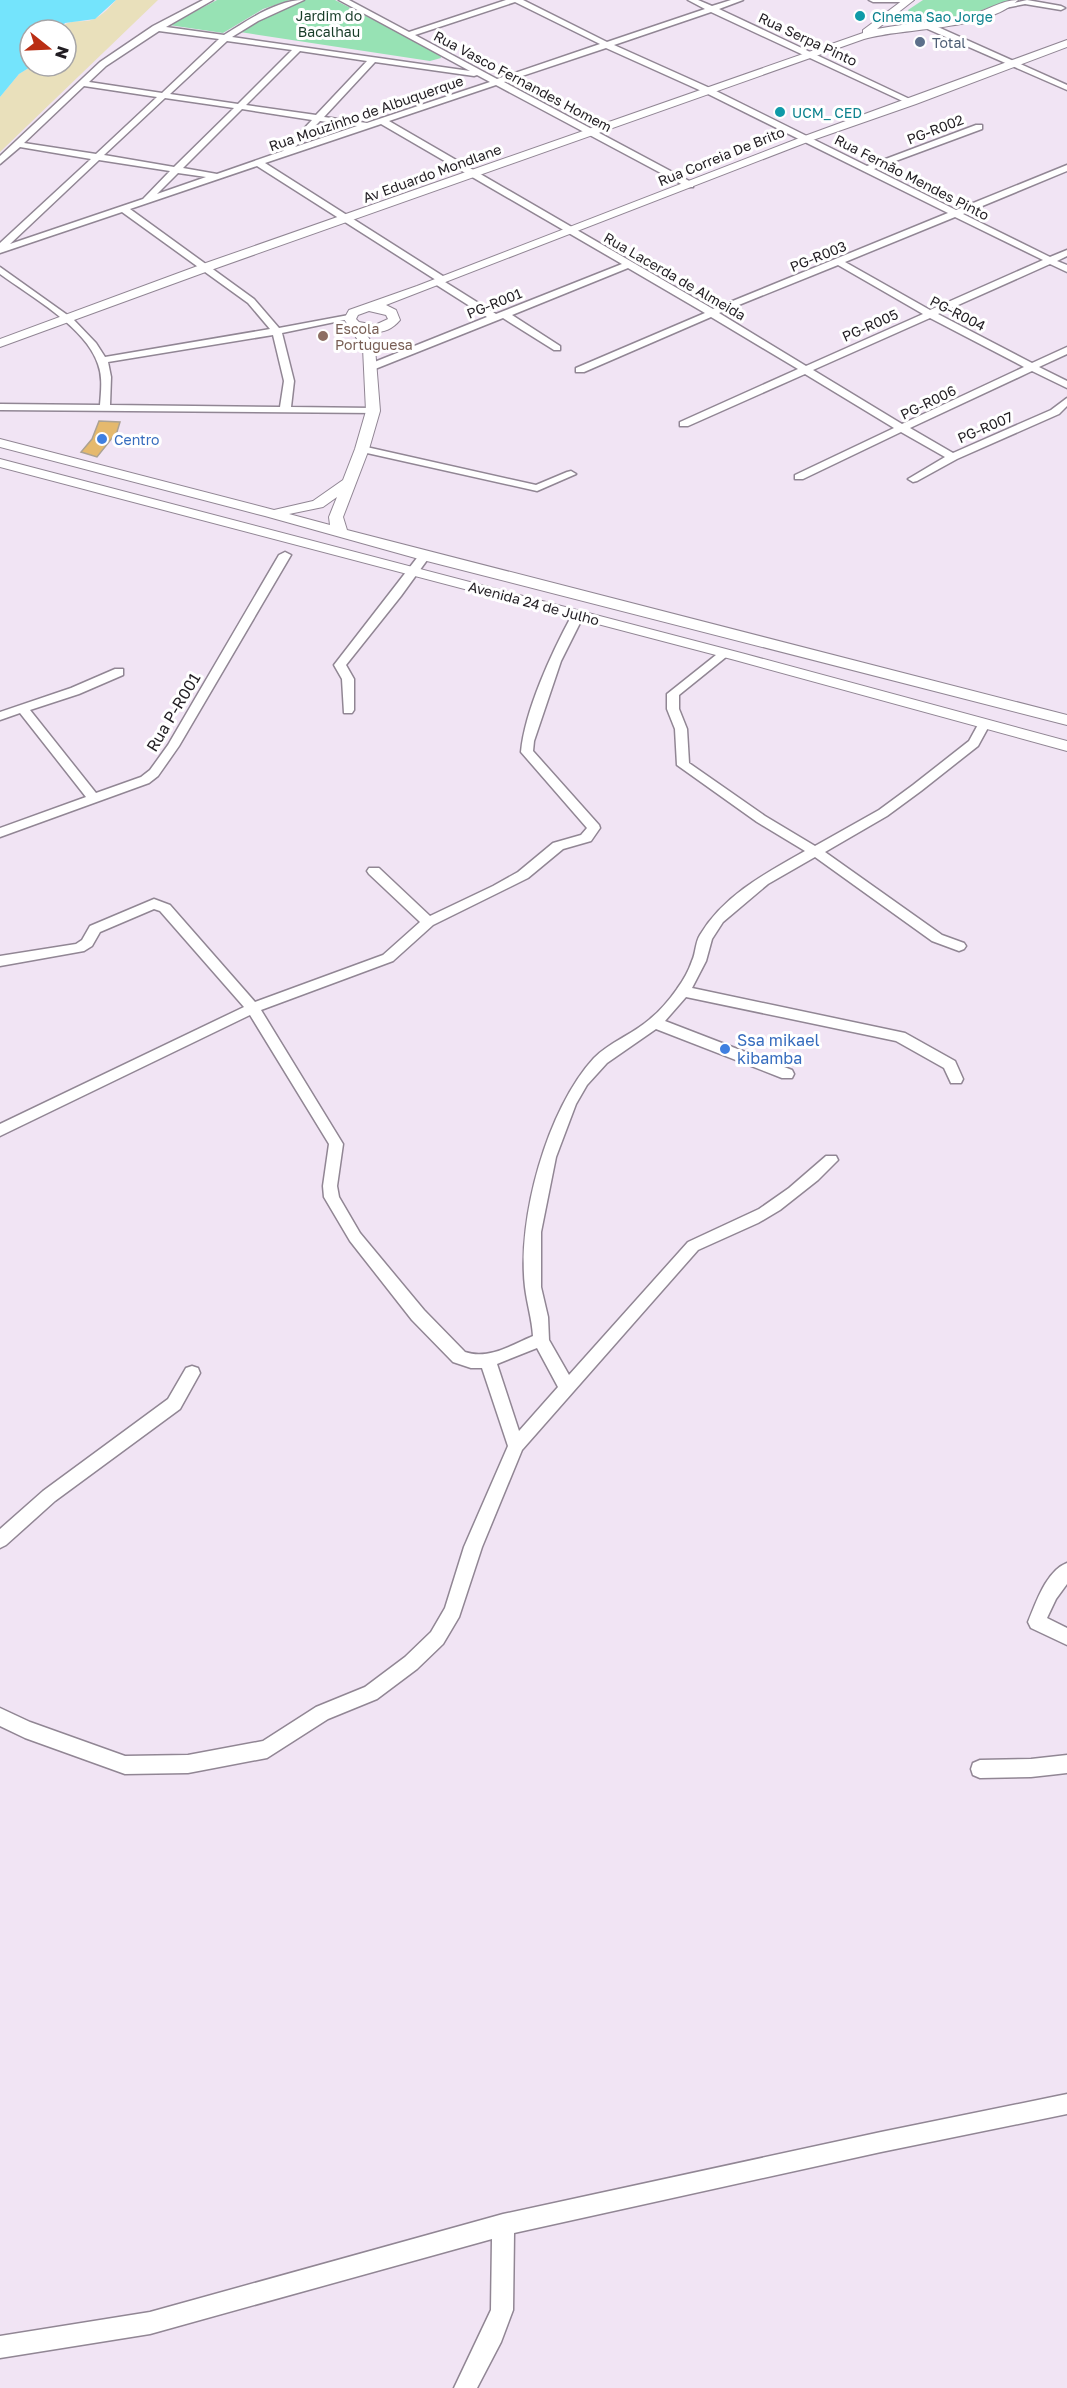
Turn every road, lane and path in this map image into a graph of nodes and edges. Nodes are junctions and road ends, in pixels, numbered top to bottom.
1 (209, 0) edge
2 (300, 0) edge
3 (343, 0) edge
4 (515, 0) edge
5 (692, 0) edge
6 (740, 0) edge
7 (868, 0) edge
8 (873, 0) edge
9 (909, 0) edge
10 (1044, 0) edge
11 (1009, 3) edge
12 (712, 9) junction
13 (1064, 9) edge
14 (893, 12) junction
15 (957, 21) junction
16 (926, 25) junction
17 (156, 28) junction
18 (408, 35) junction
19 (860, 37) junction
20 (225, 38) junction
21 (959, 41) junction
22 (1067, 43) edge
23 (607, 45) junction
24 (299, 48) junction
25 (809, 55) junction
26 (373, 59) junction
27 (456, 60) junction
28 (1012, 63) junction
29 (438, 69) junction
30 (486, 76) junction
31 (81, 82) junction
32 (499, 82) junction
33 (1067, 88) edge
34 (709, 91) junction
35 (162, 96) junction
36 (912, 102) junction
37 (239, 108) junction
38 (317, 118) junction
39 (382, 121) junction
40 (367, 126) junction
41 (979, 127) dead end
42 (591, 132) junction
43 (806, 139) junction
44 (17, 144) junction
45 (285, 154) junction
46 (97, 156) junction
47 (0, 161) edge
48 (258, 164) junction
49 (867, 169) junction
50 (178, 170) junction
51 (1066, 170) edge
52 (470, 174) junction
53 (218, 177) junction
54 (690, 185) junction
55 (143, 203) junction
56 (124, 209) junction
57 (957, 215) junction
58 (345, 220) junction
59 (26, 223) junction
60 (570, 231) junction
61 (50, 234) junction
62 (0, 249) edge
63 (1067, 253) edge
64 (1049, 261) junction
65 (838, 262) junction
66 (628, 265) junction
67 (207, 267) junction
68 (1067, 269) edge
69 (0, 270) edge
70 (440, 281) junction
71 (421, 289) junction
72 (368, 307) junction
73 (712, 313) junction
74 (928, 314) junction
75 (500, 316) junction
76 (64, 318) junction
77 (352, 320) junction
78 (390, 321) junction
79 (277, 331) junction
80 (0, 341) edge
81 (369, 348) junction
82 (557, 348) dead end
83 (1067, 350) edge
84 (102, 360) junction
85 (1032, 366) junction
86 (370, 367) junction
87 (805, 369) junction
88 (580, 370) dead end
89 (1067, 386) edge
90 (1067, 401) edge
91 (0, 407) edge
92 (105, 409) junction
93 (285, 411) junction
94 (373, 411) junction
95 (684, 424) dead end
96 (903, 429) junction
97 (0, 443) edge
98 (362, 449) junction
99 (953, 457) junction
100 (0, 463) edge
101 (111, 471) junction
102 (571, 474) dead end
103 (799, 477) dead end
104 (141, 479) junction
105 (913, 479) dead end
106 (349, 482) junction
107 (95, 488) junction
108 (125, 496) junction
109 (270, 513) junction
110 (342, 533) junction
111 (285, 555) dead end
112 (424, 556) junction
113 (455, 563) junction
114 (413, 571) junction
115 (442, 579) junction
116 (578, 615) junction
117 (751, 640) junction
118 (778, 647) junction
119 (733, 655) junction
120 (768, 664) junction
121 (118, 672) dead end
122 (22, 708) junction
123 (348, 711) dead end
124 (0, 716) edge
125 (1067, 720) edge
126 (984, 724) junction
127 (1067, 746) edge
128 (93, 798) junction
129 (0, 833) edge
130 (816, 852) junction
131 (374, 872) dead end
132 (428, 922) junction
133 (959, 946) dead end
134 (0, 961) edge
135 (683, 991) junction
136 (253, 1008) junction
137 (655, 1023) junction
138 (787, 1074) dead end
139 (956, 1079) dead end
140 (0, 1130) edge
141 (831, 1160) dead end
142 (541, 1340) junction
143 (488, 1361) junction
144 (192, 1373) dead end
145 (568, 1389) junction
146 (516, 1446) junction
147 (0, 1540) edge
148 (1067, 1571) edge
149 (1067, 1637) edge
150 (0, 1717) edge
151 (1067, 1764) edge
152 (980, 1768) dead end
153 (1067, 2104) edge
154 (503, 2225) junction
155 (0, 2347) edge
156 (465, 2388) edge

1 - 17 street
2 - 20 street
3 - 18 street, Rua Vasco Fernandes Homem
4 - 18 street
4 - 23 street, Rua Fernão Mendes Pinto
5 - 12 street, Rua Serpa Pinto
6 - 12 street, Rua Mouzinho de Albuquerque
7 - 14 street
8 - 9 street
9 - 14 street
10 - 13 street
11 - 13 street
11 - 15 street
12 - 23 street, Rua Mouzinho de Albuquerque
12 - 25 street, Rua Serpa Pinto
14 - 16 street
14 - 19 street
15 - 16 street
15 - 21 street
16 - 19 street
16 - 21 street
17 - 20 street
17 - 31 street
18 - 27 street, Rua Vasco Fernandes Homem
19 - 25 street, Av Eduardo Mondlane
20 - 24 street
20 - 35 street
21 - 28 street
22 - 28 street, Rua Correia De Brito
23 - 32 street, Rua Mouzinho de Albuquerque
23 - 34 street, Rua Fernão Mendes Pinto
24 - 26 street
24 - 37 street
25 - 34 street, Av Eduardo Mondlane
25 - 36 street, Rua Serpa Pinto
26 - 29 street
26 - 38 street
27 - 29 street
27 - 30 street, Rua Vasco Fernandes Homem
28 - 33 street
28 - 36 street, Rua Correia De Brito
29 - 30 street
30 - 32 street, Rua Vasco Fernandes Homem
31 - 35 street
31 - 44 street
32 - 39 street, Rua Mouzinho de Albuquerque
32 - 42 street, Rua Vasco Fernandes Homem
34 - 42 street, Av Eduardo Mondlane
34 - 43 street, Rua Fernão Mendes Pinto
35 - 37 street
35 - 46 street
36 - 43 street, Rua Correia De Brito
37 - 38 street
37 - 50 street
38 - 40 street
38 - 45 street
39 - 40 street, Rua Mouzinho de Albuquerque
39 - 52 street, Rua Lacerda de Almeida
40 - 45 street, Rua Mouzinho de Albuquerque
41 - 49 street, PG-R002
42 - 52 street, Av Eduardo Mondlane
42 - 54 street, Rua Vasco Fernandes Homem
43 - 49 street, Rua Fernão Mendes Pinto
43 - 54 street, Rua Correia De Brito
44 - 46 street
44 - 47 street
45 - 48 street, Rua Mouzinho de Albuquerque
46 - 50 street
46 - 59 street
48 - 53 street, Rua Mouzinho de Albuquerque
48 - 58 street
49 - 57 street, Rua Fernão Mendes Pinto
50 - 53 street
50 - 55 street
51 - 57 street, PG-R003
52 - 58 street, Av Eduardo Mondlane
52 - 60 street, Rua Lacerda de Almeida
53 - 55 street, Rua Mouzinho de Albuquerque
54 - 60 street, Rua Correia De Brito
55 - 56 street, Rua Mouzinho de Albuquerque
56 - 61 street, Rua Mouzinho de Albuquerque
56 - 67 street
57 - 64 street, Rua Fernão Mendes Pinto
57 - 65 street, PG-R003
58 - 67 street, Av Eduardo Mondlane
58 - 70 street
59 - 61 street
59 - 62 street
60 - 66 street, Rua Lacerda de Almeida
60 - 70 street, Rua Correia De Brito
61 - 62 street, Rua Mouzinho de Albuquerque
63 - 64 street, PG-R005
64 - 68 street, Rua Fernão Mendes Pinto
64 - 74 street, PG-R005
65 - 73 street, PG-R003
65 - 74 street, PG-R004
66 - 73 street, Rua Lacerda de Almeida
66 - 75 street, PG-R001
67 - 76 street, Av Eduardo Mondlane
67 - 79 street
69 - 76 street
70 - 71 street, Rua Correia De Brito
70 - 75 street
71 - 72 street, Rua Correia De Brito
71 - 78 street
72 - 77 street, Rua Correia De Brito
72 - 78 street
73 - 87 street, Rua Lacerda de Almeida
73 - 88 street, PG-R003
74 - 85 street, PG-R004
74 - 87 street, PG-R005
75 - 82 street
75 - 86 street, PG-R001
76 - 80 street, Av Eduardo Mondlane
76 - 84 street
77 - 78 street
77 - 79 street
77 - 81 street
78 - 81 street
79 - 84 street
79 - 93 street
81 - 86 street
83 - 85 street, PG-R006
84 - 92 street
85 - 89 street, PG-R004
85 - 96 street, PG-R006
86 - 94 street
87 - 95 street, PG-R005
87 - 96 street, Rua Lacerda de Almeida
90 - 99 street, PG-R007
91 - 92 street
92 - 93 street
93 - 94 street
94 - 98 street
96 - 99 street, Rua Lacerda de Almeida
96 - 103 street, PG-R006
97 - 101 street, Avenida 24 de Julho
98 - 102 street
98 - 106 street
99 - 105 street, PG-R007
100 - 107 street, Avenida 24 de Julho
101 - 104 street, Avenida 24 de Julho
101 - 107 street
104 - 108 street
104 - 109 street, Avenida 24 de Julho
106 - 109 street
106 - 110 street
107 - 108 street, Avenida 24 de Julho
108 - 114 street, Avenida 24 de Julho
109 - 110 street, Avenida 24 de Julho
110 - 112 street, Avenida 24 de Julho
111 - 128 street, Rua P-R001
112 - 113 street, Avenida 24 de Julho
112 - 114 street
113 - 115 street
113 - 117 street, Avenida 24 de Julho
114 - 115 street, Avenida 24 de Julho
114 - 123 street
115 - 116 street, Avenida 24 de Julho
116 - 119 street, Avenida 24 de Julho
116 - 132 street
117 - 118 street, Avenida 24 de Julho
117 - 119 street
118 - 120 street
118 - 125 street, Avenida 24 de Julho
119 - 120 street, Avenida 24 de Julho
119 - 130 street
120 - 126 street, Avenida 24 de Julho
121 - 122 street
122 - 124 street
122 - 128 street
126 - 127 street, Avenida 24 de Julho
126 - 130 street
128 - 129 street, Rua P-R001
130 - 133 street
130 - 135 street
131 - 132 street
132 - 136 street
134 - 136 street
135 - 137 street
135 - 139 street
136 - 140 street
136 - 143 street
137 - 138 street
137 - 142 street
141 - 145 street
142 - 143 street
142 - 145 street
143 - 146 street
144 - 147 street
145 - 146 street
146 - 150 street
148 - 149 street
151 - 152 street
153 - 154 street
154 - 155 street
154 - 156 street

